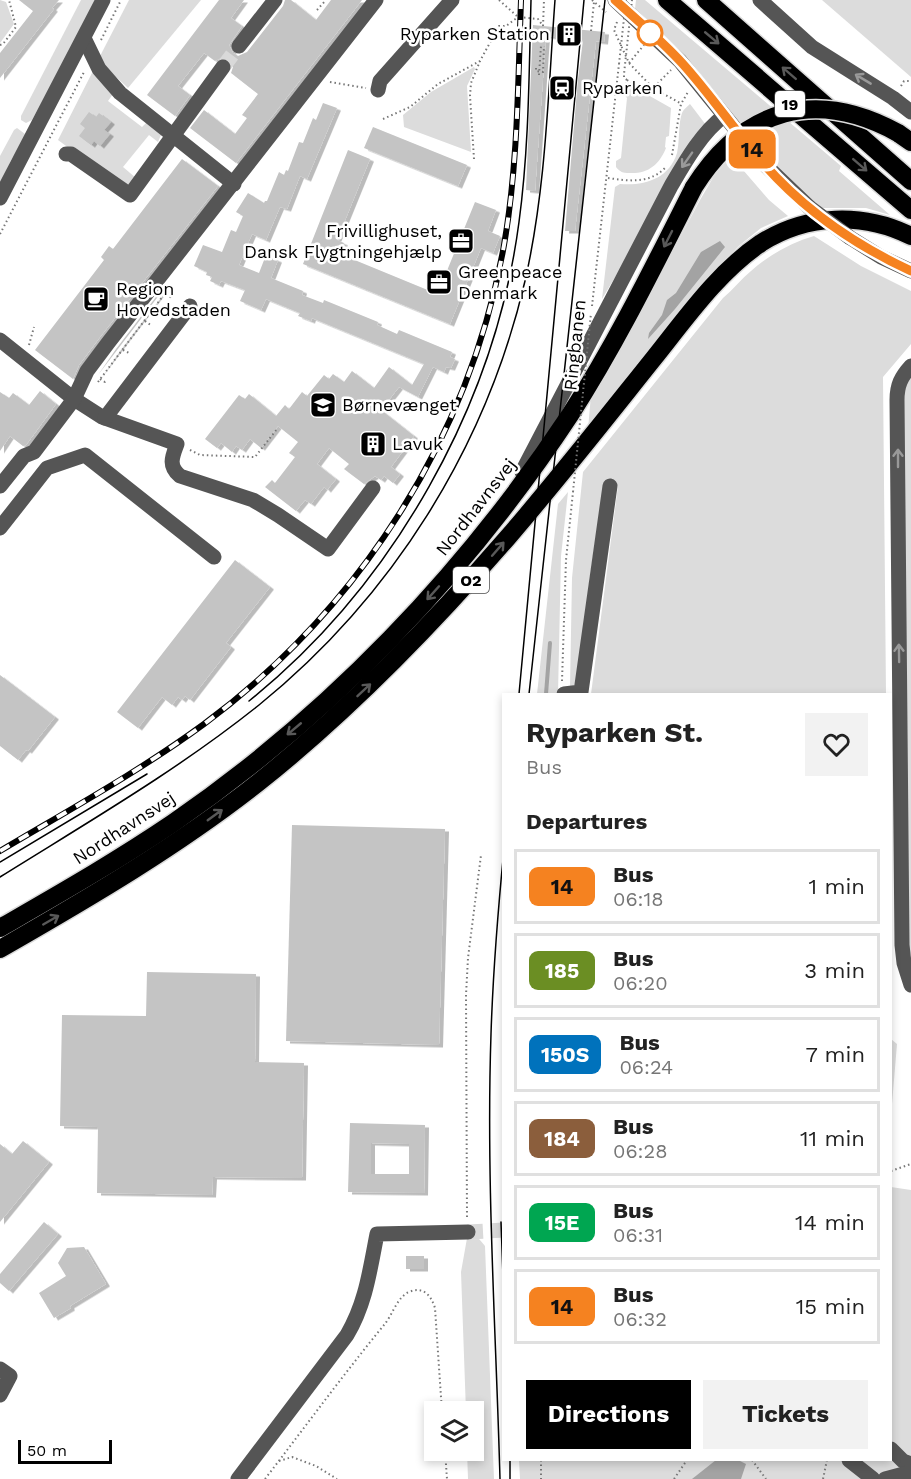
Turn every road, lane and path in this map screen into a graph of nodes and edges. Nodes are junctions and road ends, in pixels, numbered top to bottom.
1 (9, 0) edge
2 (104, 0) edge
3 (122, 0) edge
4 (275, 0) edge
5 (326, 0) edge
6 (376, 0) edge
7 (452, 0) edge
8 (499, 0) edge
9 (544, 0) edge
10 (615, 0) edge
11 (626, 0) edge
12 (632, 0) edge
13 (667, 0) edge
14 (706, 0) edge
15 (760, 0) edge
16 (594, 2) dead end
17 (317, 10) dead end
18 (518, 17) junction
19 (617, 22) dead end
20 (591, 31) dead end
21 (84, 38) junction
22 (0, 45) edge
23 (644, 45) dead end
24 (239, 46) tunnel mouth
25 (543, 46) dead end
26 (93, 56) junction
27 (480, 61) junction
28 (629, 63) junction
29 (223, 67) tunnel mouth
30 (536, 68) dead end
31 (671, 70) dead end
32 (653, 88) junction
33 (378, 90) dead end
34 (690, 90) dead end
35 (681, 104) junction
36 (911, 112) edge
37 (724, 116) junction
38 (383, 119) dead end
39 (173, 135) junction
40 (904, 138) edge
41 (66, 154) dead end
42 (474, 159) dead end
43 (671, 159) dead end
44 (666, 166) dead end
45 (607, 178) junction
46 (911, 181) edge
47 (234, 184) junction
48 (0, 198) edge
49 (911, 210) edge
50 (0, 234) edge
51 (911, 236) edge
52 (911, 271) edge
53 (166, 293) dead end
54 (172, 299) dead end
55 (190, 306) dead end
56 (145, 321) dead end
57 (152, 326) dead end
58 (34, 327) dead end
59 (0, 340) edge
60 (123, 350) dead end
61 (129, 353) dead end
62 (24, 359) junction
63 (911, 366) edge
64 (100, 379) dead end
65 (107, 380) dead end
66 (74, 399) junction
67 (904, 403) edge
68 (105, 418) junction
69 (277, 429) dead end
70 (177, 444) junction
71 (0, 486) edge
72 (610, 486) dead end
73 (373, 488) dead end
74 (904, 500) edge
75 (501, 510) junction
76 (0, 528) edge
77 (214, 557) dead end
78 (905, 593) edge
79 (905, 686) edge
80 (568, 691) edge
81 (906, 778) edge
82 (896, 795) edge
83 (481, 855) dead end
84 (138, 857) junction
85 (901, 867) edge
86 (107, 876) junction
87 (70, 887) junction
88 (80, 903) junction
89 (0, 928) edge
90 (896, 946) edge
91 (0, 949) edge
92 (908, 965) edge
93 (911, 985) edge
94 (911, 1164) edge
95 (892, 1171) edge
96 (468, 1232) joint
97 (0, 1369) edge
98 (0, 1395) edge
99 (441, 1401) edge
100 (892, 1450) edge
101 (279, 1461) junction
102 (446, 1461) edge
103 (541, 1461) edge
104 (686, 1461) edge
105 (753, 1461) edge
106 (827, 1461) edge
107 (850, 1461) edge
108 (911, 1464) edge
109 (238, 1479) edge
110 (266, 1479) edge
111 (337, 1479) edge
112 (447, 1479) edge
113 (541, 1479) edge
114 (674, 1479) edge
115 (766, 1479) edge
116 (823, 1479) edge
117 (873, 1479) edge

1 - 22 path
2 - 21 street
3 - 26 path
4 - 24 street
5 - 17 path
6 - 47 street
7 - 33 street
8 - 18 path
9 - 18 path
10 - 37 street
11 - 45 path, Ringbanen, bridge
12 - 32 path, bridge
13 -> 49 highway, 19
46 -> 14 highway, 19
36 -> 15 street
16 - 20 path
18 - 27 path
19 - 28 path
21 - 26 street
21 - 48 street
23 - 28 path
25 - 30 path
26 - 39 street
26 - 50 path
27 - 38 path
27 - 42 path
28 - 32 path
29 - 39 street
31 - 32 path
32 - 35 path
34 - 35 path
35 - 43 path
37 - 52 street, bridge
37 -> 75 street
39 - 41 street
39 - 47 street
40 -> 75 highway, Nordhavnsvej / O2, bridge
44 - 45 path
45 - 80 path, Ringbanen, bridge
47 - 66 street
84 -> 51 highway, Nordhavnsvej / O2
53 - 54 path
55 - 68 street
56 - 57 path
58 - 62 path
59 - 62 street
60 - 61 path
62 - 66 street
63 - 67 street
64 - 65 path
66 - 68 street
66 - 71 street
74 -> 67 street
68 - 70 street
69 - 70 path
70 - 73 street
72 - 80 street
74 - 78 street
75 -> 84 highway, Nordhavnsvej / O2
76 - 77 street
79 -> 78 street
79 - 81 street
81 - 82 street
82 - 85 street
83 - 96 path
84 - 86 street
84 - 87 highway, Nordhavnsvej / O2
84 - 88 highway, Nordhavnsvej / O2
85 - 90 street
86 - 87 street
86 - 88 street
87 - 89 highway, Nordhavnsvej / O2
91 -> 88 highway, Nordhavnsvej / O2
90 - 92 street
92 - 93 street
94 - 95 path
96 - 109 street
97 - 98 street
99 - 101 path
100 - 108 street
101 - 110 path
101 - 111 path
102 - 112 path
103 - 113 path
104 - 114 path
105 - 115 path
106 - 116 path
107 - 117 street

